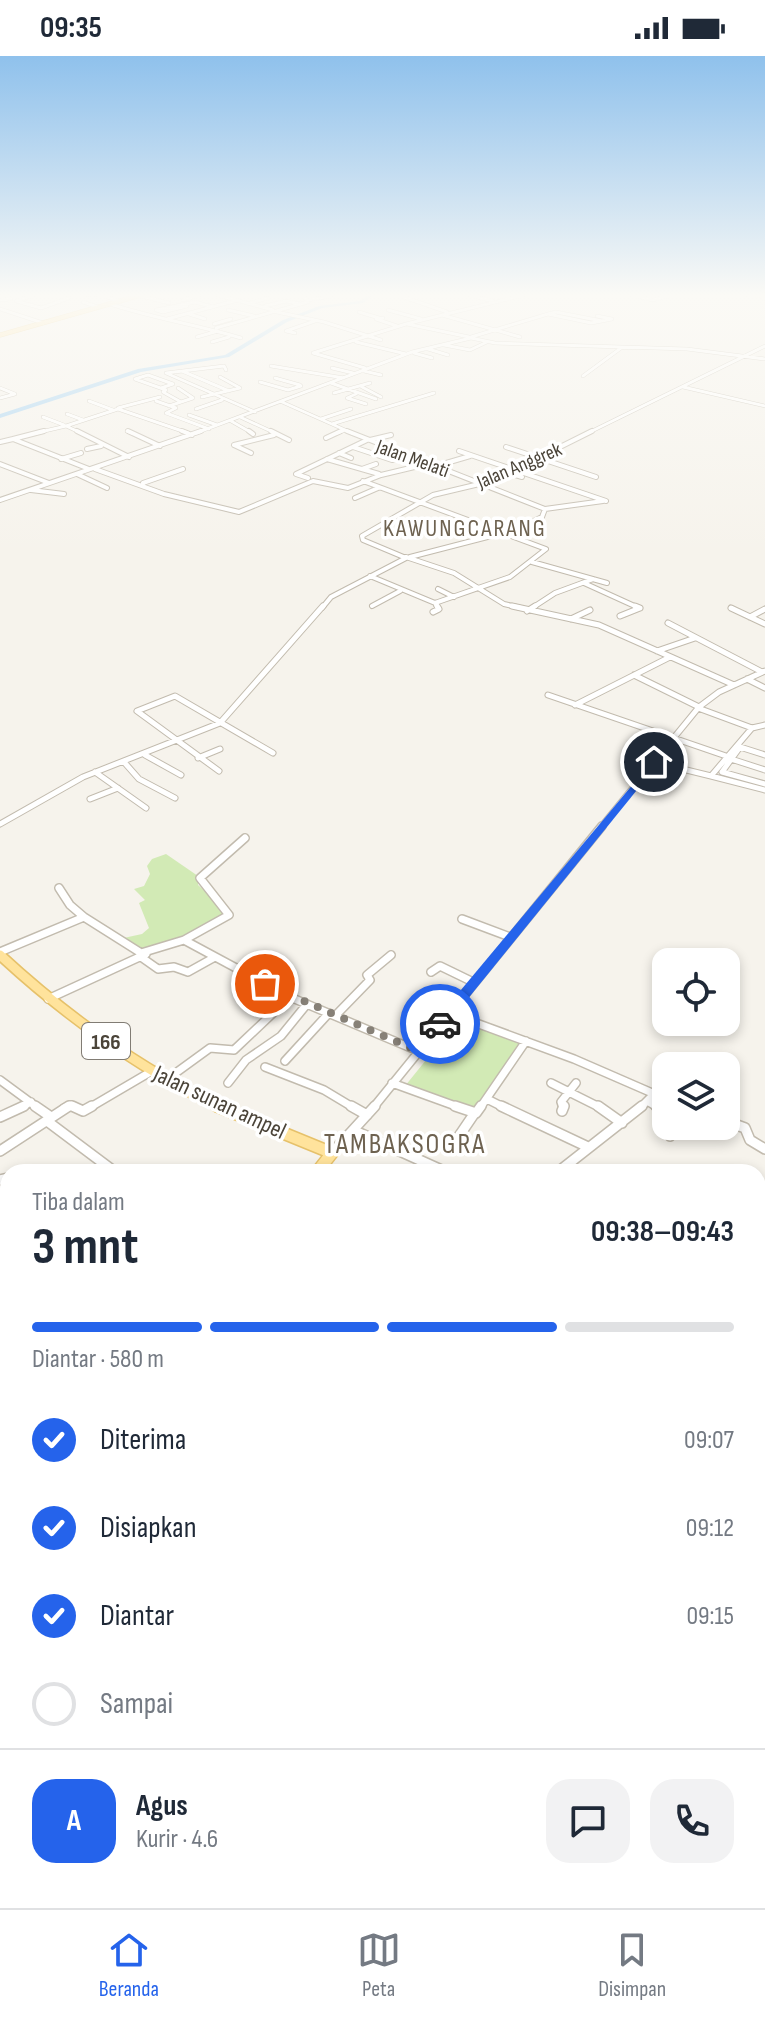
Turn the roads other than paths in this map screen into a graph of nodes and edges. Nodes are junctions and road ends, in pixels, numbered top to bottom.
1 (142, 381) edge
2 (166, 381) edge
3 (188, 381) edge
4 (206, 381) edge
5 (212, 381) edge
6 (232, 381) edge
7 (244, 381) edge
8 (286, 381) edge
9 (336, 381) edge
10 (694, 381) edge
11 (260, 382) dead end
12 (235, 383) junction
13 (370, 383) dead end
14 (173, 384) junction
15 (330, 384) junction
16 (197, 385) junction
17 (301, 386) junction
18 (360, 386) junction
19 (683, 387) junction
20 (0, 388) edge
21 (161, 388) junction
22 (187, 388) dead end
23 (315, 389) junction
24 (206, 390) junction
25 (348, 390) junction
26 (231, 391) junction
27 (196, 392) dead end
28 (334, 393) dead end
29 (359, 393) junction
30 (434, 393) dead end
31 (214, 394) junction
32 (170, 395) junction
33 (202, 397) dead end
34 (0, 398) edge
35 (222, 400) junction
36 (89, 401) dead end
37 (156, 401) dead end
38 (181, 402) junction
39 (282, 402) junction
40 (337, 404) dead end
41 (366, 404) dead end
42 (172, 405) junction
43 (765, 406) edge
44 (115, 409) junction
45 (196, 409) dead end
46 (255, 412) junction
47 (67, 414) dead end
48 (189, 415) dead end
49 (43, 417) dead end
50 (240, 417) junction
51 (321, 419) junction
52 (83, 420) junction
53 (231, 421) junction
54 (332, 424) junction
55 (218, 425) junction
56 (66, 426) junction
57 (209, 429) junction
58 (345, 430) junction
59 (127, 431) dead end
60 (253, 434) dead end
61 (276, 434) junction
62 (192, 435) junction
63 (391, 435) dead end
64 (326, 438) dead end
65 (13, 439) junction
66 (289, 440) dead end
67 (367, 441) junction
68 (0, 442) edge
69 (101, 446) junction
70 (160, 446) junction
71 (353, 447) junction
72 (506, 447) dead end
73 (459, 451) dead end
74 (251, 453) dead end
75 (339, 453) junction
76 (472, 455) junction
77 (406, 456) junction
78 (129, 457) junction
79 (351, 458) dead end
80 (540, 458) junction
81 (61, 459) junction
82 (327, 459) junction
83 (0, 464) edge
84 (376, 464) dead end
85 (427, 464) junction
86 (436, 467) junction
87 (93, 469) junction
88 (183, 469) dead end
89 (362, 469) junction
90 (517, 469) junction
91 (508, 473) junction
92 (77, 474) junction
93 (381, 475) junction
94 (134, 476) dead end
95 (522, 477) dead end
96 (596, 477) dead end
97 (308, 478) dead end
98 (127, 479) junction
99 (363, 481) junction
100 (49, 483) junction
101 (93, 483) junction
102 (142, 484) junction
103 (485, 484) junction
104 (81, 486) dead end
105 (72, 488) dead end
106 (107, 488) dead end
107 (378, 488) junction
108 (29, 489) junction
109 (54, 493) junction
110 (64, 494) dead end
111 (355, 498) dead end
112 (0, 500) edge
113 (417, 503) junction
114 (546, 510) junction
115 (503, 534) junction
116 (407, 557) junction
117 (532, 562) junction
118 (370, 576) junction
119 (595, 579) junction
120 (584, 583) junction
121 (607, 583) dead end
122 (438, 589) dead end
123 (479, 589) junction
124 (400, 591) junction
125 (454, 597) junction
126 (435, 603) junction
127 (372, 606) dead end
128 (731, 608) dead end
129 (765, 609) edge
130 (590, 610) dead end
131 (527, 611) junction
132 (433, 612) dead end
133 (620, 616) dead end
134 (750, 617) junction
135 (571, 619) junction
136 (668, 623) dead end
137 (765, 624) edge
138 (695, 638) junction
139 (657, 651) junction
140 (670, 657) junction
141 (764, 671) edge
142 (634, 675) junction
143 (747, 679) junction
144 (734, 685) junction
145 (765, 688) edge
146 (548, 695) dead end
147 (575, 705) junction
148 (698, 708) junction
149 (221, 722) junction
150 (765, 725) edge
151 (753, 728) junction
152 (765, 733) edge
153 (672, 740) junction
154 (178, 742) junction
155 (220, 749) dead end
156 (273, 753) dead end
157 (145, 755) junction
158 (765, 755) edge
159 (198, 758) junction
160 (729, 758) junction
161 (124, 762) junction
162 (654, 762) junction
163 (765, 770) edge
164 (219, 771) dead end
165 (95, 772) junction
166 (181, 775) dead end
167 (711, 776) junction
168 (749, 783) junction
169 (765, 784) edge
170 (118, 788) junction
171 (765, 790) edge
172 (175, 798) dead end
173 (90, 799) dead end
174 (146, 808) dead end
175 (0, 824) edge
176 (245, 838) dead end
177 (59, 888) dead end
178 (84, 917) junction
179 (462, 919) dead end
180 (510, 937) junction
181 (184, 940) junction
182 (0, 954) edge
183 (145, 955) junction
184 (391, 955) dead end
185 (215, 957) junction
186 (431, 972) dead end
187 (473, 982) junction
188 (290, 997) junction
189 (48, 999) junction
190 (307, 1004) junction
191 (449, 1013) junction
192 (333, 1014) junction
193 (526, 1041) junction
194 (418, 1051) junction
195 (285, 1061) dead end
196 (265, 1067) dead end
197 (152, 1071) junction
198 (0, 1080) edge
199 (166, 1080) junction
200 (228, 1083) dead end
201 (392, 1083) junction
202 (551, 1083) dead end
203 (576, 1083) dead end
204 (570, 1092) junction
205 (650, 1097) joint
206 (487, 1099) junction
207 (31, 1102) junction
208 (562, 1111) dead end
209 (474, 1114) junction
210 (367, 1115) junction
211 (0, 1117) edge
212 (49, 1119) junction
213 (622, 1123) junction
214 (740, 1126) edge
215 (353, 1130) junction
216 (455, 1142) dead end
217 (588, 1147) junction
218 (765, 1149) edge
219 (0, 1151) edge
220 (332, 1153) junction
221 (105, 1164) edge
222 (323, 1164) edge
223 (428, 1164) edge
224 (568, 1164) edge

1 - 21 street
2 - 14 street
3 - 16 street
4 - 16 street
5 - 26 street
6 - 12 street
7 - 12 street
8 - 17 street
9 - 15 street
10 - 19 street, Jalan Anggrek
11 - 17 street
12 - 26 street
13 - 18 street
14 - 21 street
14 - 38 street
15 - 23 street
15 - 25 street
16 - 22 street
16 - 24 street
17 - 23 street
18 - 25 street
18 - 29 street
19 - 43 street
19 - 80 street, Jalan Anggrek
20 - 34 street
21 - 32 street
23 - 39 street
24 - 27 street
24 - 31 street
25 - 28 street
25 - 29 street
26 - 31 street
29 - 41 street
30 - 54 street
31 - 33 street
31 - 35 street
32 - 38 street
32 - 44 street
35 - 45 street
35 - 46 street
36 - 44 street
37 - 42 street
38 - 42 street
39 - 46 street
39 - 51 street, Jalan Melati
40 - 51 street
42 - 57 street
44 - 52 street
44 - 62 street
46 - 50 street
47 - 52 street
48 - 55 street
49 - 56 street
50 - 53 street
50 - 61 street
51 - 54 street, Jalan Melati
52 - 56 street
53 - 55 street
53 - 60 street
54 - 58 street, Jalan Melati
55 - 57 street
56 - 65 street
56 - 69 street
57 - 62 street
58 - 64 street
58 - 67 street, Jalan Melati
59 - 70 street
61 - 66 street
61 - 74 street
62 - 70 street
63 - 67 street
65 - 68 street
65 - 81 street
67 - 71 street
67 - 77 street, Jalan Melati
69 - 78 street
69 - 81 street
70 - 78 street
71 - 75 street
71 - 77 street
72 - 80 street
73 - 76 street
75 - 79 street
75 - 82 street
76 - 86 street
76 - 90 street
77 - 85 street, Jalan Melati
78 - 87 street
80 - 90 street, Jalan Anggrek
80 - 96 street
81 - 87 street
82 - 89 street
82 - 97 street
83 - 100 street
84 - 89 street
85 - 86 street, Jalan Melati
85 - 93 street
86 - 103 street, Jalan Melati
87 - 92 street
87 - 98 street
88 - 102 street
89 - 93 street
90 - 91 street, Jalan Anggrek
90 - 114 street
91 - 95 street
91 - 103 street, Jalan Anggrek
92 - 100 street
92 - 101 street
93 - 99 street
94 - 98 street
98 - 102 street
99 - 102 street
99 - 107 street
100 - 108 street
101 - 104 street
101 - 106 street
103 - 113 street, Jalan Anggrek
103 - 114 street, Jalan Melati
105 - 109 street
107 - 111 street
107 - 113 street
108 - 109 street
108 - 112 street
109 - 110 street
113 - 115 street
113 - 116 street, Jalan Anggrek
114 - 115 street
115 - 116 street
115 - 117 street
116 - 118 street
116 - 123 street
117 - 119 street
117 - 123 street
118 - 124 street
118 - 149 street
119 - 120 street
119 - 121 street
120 - 131 street
120 - 133 street
122 - 125 street
123 - 125 street
123 - 131 street
124 - 126 street
124 - 127 street
125 - 126 street
126 - 132 street
128 - 134 street
129 - 134 street
130 - 135 street
131 - 135 street
134 - 137 street
135 - 139 street
136 - 138 street
138 - 139 street
138 - 141 street
139 - 140 street
140 - 142 street
140 - 144 street
141 - 143 street
142 - 147 street
142 - 148 street
143 - 144 street
143 - 145 street
144 - 148 street
146 - 147 street
147 - 153 street
148 - 151 street
148 - 153 street
149 - 154 street
149 - 154 street
149 - 156 street
150 - 151 street
151 - 152 street
151 - 160 street
153 - 160 street
153 - 162 street
154 - 157 street
154 - 159 street
155 - 159 street
157 - 161 street
157 - 166 street
158 - 160 street
159 - 164 street
160 - 163 street
160 - 167 street
160 - 168 street
161 - 165 street
161 - 172 street
162 - 167 street
162 - 180 street
165 - 170 street
165 - 175 street
167 - 168 street
168 - 169 street
168 - 171 street
170 - 173 street
170 - 174 street
176 - 181 street
177 - 178 street
178 - 182 street
178 - 183 street
179 - 180 street
180 - 187 street
181 - 183 street
181 - 185 street
182 - 189 main road, Jalan sunan ampel / 166
183 - 185 street
183 - 189 street
184 - 192 street
185 - 188 street
186 - 187 street
187 - 191 street
188 - 190 street
188 - 199 street
189 - 197 main road, Jalan sunan ampel / 166
190 - 192 street
190 - 200 street
191 - 193 street
191 - 194 street
192 - 194 street
192 - 195 street
193 - 205 street
193 - 206 street
194 - 201 street
196 - 210 street
197 - 199 main road, Jalan sunan ampel / 166
197 - 212 street
198 - 207 street
199 - 220 main road, Jalan sunan ampel / 166
201 - 209 street
201 - 210 street
202 - 204 street
203 - 204 street
204 - 208 street
204 - 213 street
205 - 213 street
206 - 209 street
206 - 217 street
207 - 211 street
207 - 212 street
209 - 216 street
210 - 215 street
212 - 219 street
212 - 221 street
213 - 217 street
214 - 218 street
215 - 220 street
215 - 223 street
217 - 224 street
220 - 222 main road

